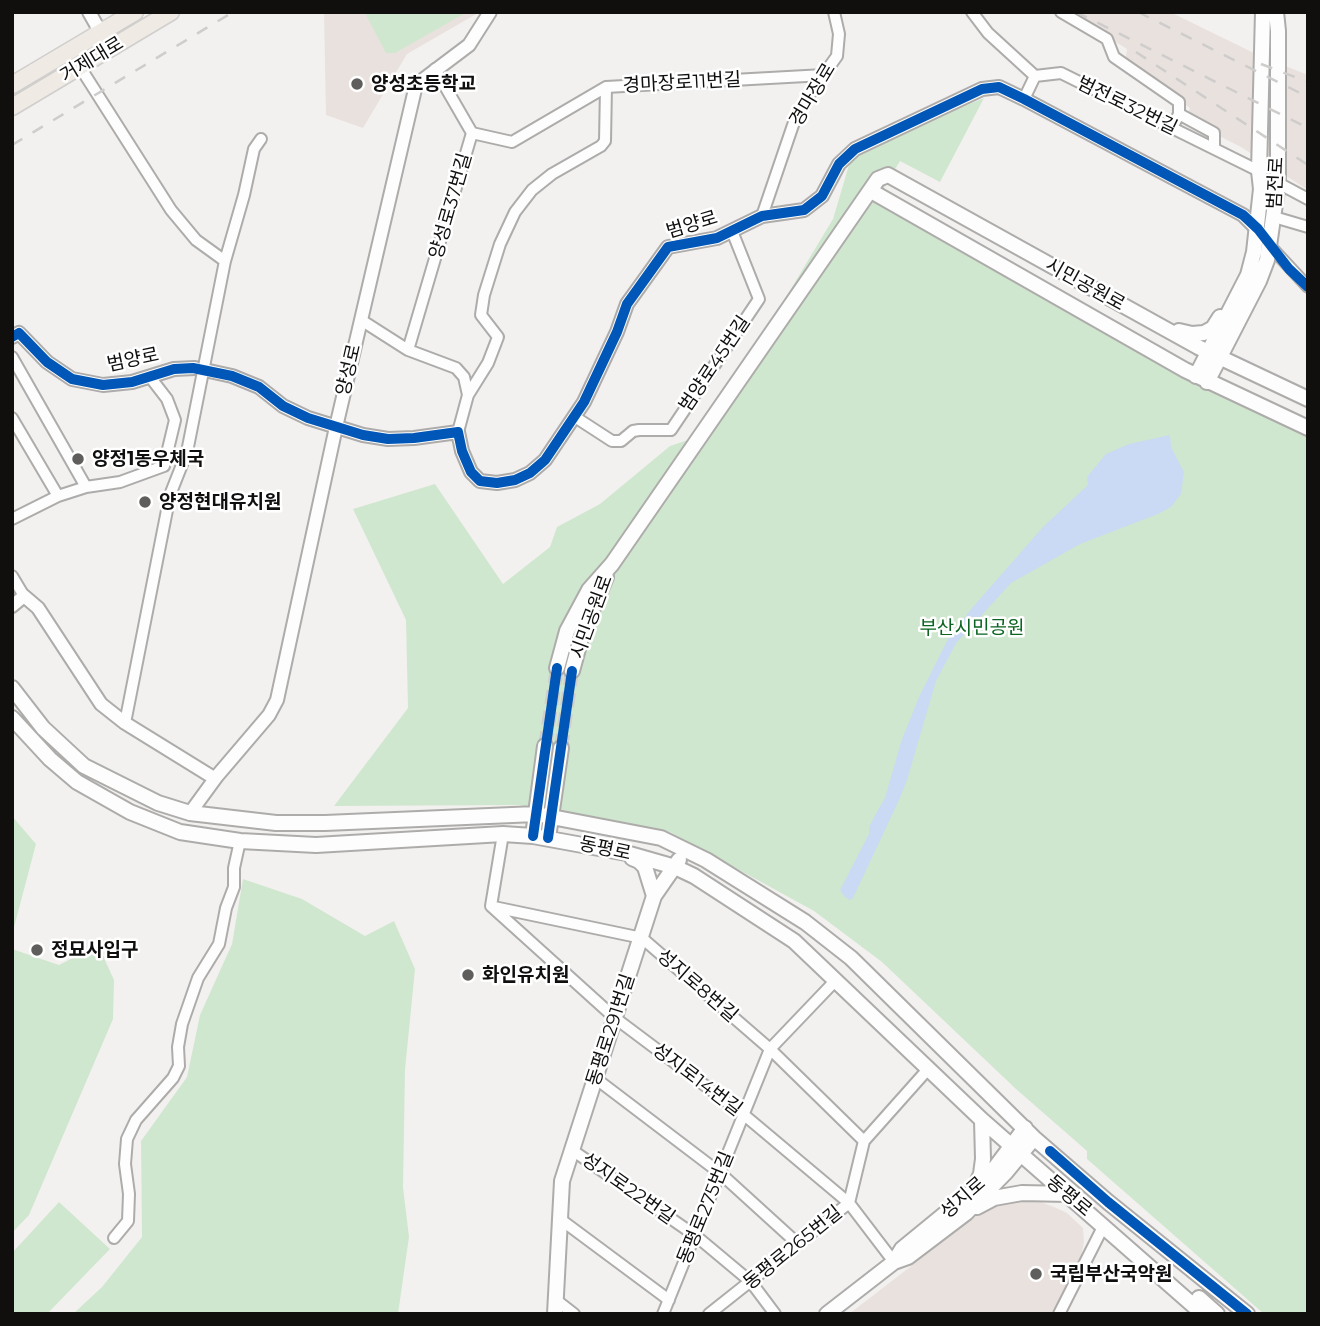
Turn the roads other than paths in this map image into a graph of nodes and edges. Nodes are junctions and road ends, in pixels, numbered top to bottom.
1 (89, 12) edge
2 (135, 12) edge
3 (171, 12) edge
4 (490, 12) edge
5 (834, 12) edge
6 (972, 12) edge
7 (1062, 12) edge
8 (1263, 12) edge
9 (1276, 12) edge
10 (100, 33) junction
11 (80, 66) junction
12 (435, 69) junction
13 (824, 75) junction
14 (1035, 76) junction
15 (12, 85) edge
16 (606, 87) junction
17 (1024, 99) junction
18 (12, 107) edge
19 (1179, 114) junction
20 (1172, 128) junction
21 (472, 133) junction
22 (261, 139) dead end
23 (1214, 148) junction
24 (1259, 171) junction
25 (1278, 183) junction
26 (870, 191) junction
27 (1308, 199) edge
28 (762, 216) junction
29 (1274, 217) junction
30 (1308, 227) edge
31 (1258, 229) junction
32 (732, 231) junction
33 (1269, 245) junction
34 (225, 261) junction
35 (1308, 287) edge
36 (1236, 312) junction
37 (361, 320) junction
38 (1169, 331) junction
39 (12, 337) edge
40 (408, 350) junction
41 (1213, 355) junction
42 (12, 357) edge
43 (195, 368) dead end
44 (209, 371) dead end
45 (150, 377) junction
46 (1262, 378) junction
47 (1201, 379) junction
48 (468, 395) junction
49 (1308, 399) edge
50 (575, 417) junction
51 (12, 418) edge
52 (336, 427) junction
53 (1308, 428) edge
54 (458, 432) junction
55 (164, 466) junction
56 (179, 470) junction
57 (86, 487) junction
58 (58, 496) junction
59 (12, 519) edge
60 (612, 564) junction
61 (12, 576) edge
62 (24, 596) junction
63 (12, 606) edge
64 (557, 668) tunnel mouth
65 (572, 671) tunnel mouth
66 (12, 688) edge
67 (12, 718) edge
68 (125, 723) junction
69 (545, 746) tunnel mouth
70 (561, 748) tunnel mouth
71 (214, 778) junction
72 (190, 813) junction
73 (536, 814) junction
74 (551, 817) junction
75 (502, 834) junction
76 (533, 836) junction
77 (548, 838) junction
78 (240, 841) junction
79 (685, 849) junction
80 (626, 853) junction
81 (675, 867) junction
82 (654, 896) junction
83 (491, 906) junction
84 (642, 938) junction
85 (836, 980) junction
86 (615, 1018) junction
87 (770, 1049) junction
88 (929, 1068) junction
89 (595, 1078) junction
90 (743, 1114) junction
91 (982, 1120) junction
92 (1030, 1133) junction
93 (864, 1141) junction
94 (572, 1150) junction
95 (1016, 1150) junction
96 (720, 1173) junction
97 (974, 1190) junction
98 (1068, 1194) junction
99 (1108, 1202) junction
100 (849, 1203) junction
101 (967, 1213) junction
102 (560, 1219) junction
103 (1104, 1225) junction
104 (696, 1236) junction
105 (114, 1238) dead end
106 (798, 1244) junction
107 (894, 1262) junction
108 (751, 1282) junction
109 (669, 1300) junction
110 (555, 1307) edge
111 (574, 1314) edge
112 (663, 1314) edge
113 (709, 1314) edge
114 (775, 1314) edge
115 (827, 1314) edge
116 (1059, 1314) edge
117 (1203, 1314) edge
118 (1217, 1314) edge
119 (1231, 1314) edge
120 (1247, 1314) edge

1 - 10 street
2 - 10 main road, 거제대로
3 - 11 main road, 거제대로
4 - 12 street, 양성로
5 - 13 street, 경마장로
6 - 14 street
7 - 19 street
8 - 24 main road, 범전로
9 - 25 main road, 범전로
10 - 15 main road, 거제대로
11 - 18 main road, 거제대로
11 - 34 street
12 - 21 street, 양성로37번길
12 - 37 street, 양성로
13 - 16 street, 경마장로11번길
13 - 28 street, 경마장로
14 - 17 street
14 - 20 street, 범전로32번길
16 - 21 street, 경마장로11번길
16 - 48 street
17 - 28 street, 범양로
17 - 31 street, 범양로
19 - 20 street
19 - 23 street
20 - 23 street, 범전로32번길
21 - 40 street, 양성로37번길
22 - 34 street
23 - 24 street, 범전로32번길
24 - 31 main road, 범전로
25 - 27 street
25 - 29 main road, 범전로
26 - 38 main road, 시민공원로
26 - 47 main road, 시민공원로
26 - 60 main road, 시민공원로
28 - 32 street, 범양로
29 - 30 street
29 - 33 main road, 범전로
31 - 33 street, 범양로
31 - 36 main road, 범전로
32 - 50 street, 범양로
32 - 50 street, 범양로45번길
33 - 35 street
33 - 36 main road, 범전로
34 - 56 street
36 - 38 main road
36 - 41 main road, 범전로
36 - 46 main road
37 - 40 street
37 - 52 street, 양성로
38 - 41 main road, 시민공원로
39 - 45 street, 범양로
40 - 48 street
41 - 46 main road, 시민공원로
41 - 47 main road, 범전로
42 - 57 street
43 - 45 street, 범양로
44 - 52 street
45 - 55 street, 범양로
46 - 49 main road, 시민공원로
47 - 53 main road, 시민공원로
48 - 54 street
50 - 54 street, 범양로
51 - 58 street
52 - 54 street
52 - 71 street, 양성로
55 - 56 street
55 - 57 street
56 - 68 street
57 - 58 street
58 - 59 street
60 - 64 main road, 시민공원로
60 - 65 main road, 시민공원로
61 - 62 street
62 - 63 street
62 - 68 street
66 - 72 main road, 동평로
67 - 78 main road, 동평로
68 - 71 street
69 - 73 main road
70 - 74 main road
71 - 72 street, 양성로
72 - 73 main road, 동평로
73 - 74 main road, 동평로
73 - 76 main road
74 - 77 main road
74 - 79 main road, 동평로
75 - 76 main road, 동평로
75 - 78 main road, 동평로
75 - 83 street
76 - 77 main road, 동평로
77 - 80 main road, 동평로
78 - 105 street
79 - 81 main road, 동평로291번길
79 - 92 main road, 동평로
80 - 81 main road, 동평로
80 - 82 main road
81 - 82 main road, 동평로291번길
81 - 85 main road, 동평로
82 - 84 main road, 동평로291번길
83 - 84 street, 성지로8번길
83 - 86 street, 성지로14번길
84 - 86 main road, 동평로291번길
84 - 87 street, 성지로8번길
85 - 87 street, 동평로275번길
85 - 88 main road, 동평로
86 - 89 main road, 동평로291번길
86 - 90 street, 성지로14번길
87 - 90 street, 동평로275번길
87 - 93 street, 성지로8번길
88 - 91 main road, 동평로
88 - 93 street, 동평로265번길
89 - 94 main road, 동평로291번길
89 - 96 street
90 - 96 street, 동평로275번길
90 - 100 street, 성지로14번길
91 - 95 main road, 동평로
91 - 97 main road
92 - 95 main road, 성지로
92 - 99 main road, 동평로
93 - 100 street, 동평로265번길
94 - 102 main road, 동평로291번길
94 - 104 street, 성지로22번길
95 - 97 main road, 성지로
95 - 98 main road, 동평로
95 - 101 main road, 성지로
96 - 104 street, 동평로275번길
96 - 106 street
97 - 107 main road, 성지로
98 - 101 main road, 성지로
98 - 103 main road, 동평로
99 - 119 main road
99 - 120 main road
100 - 106 street, 동평로265번길
100 - 107 street, 성지로14번길
101 - 107 main road, 성지로
102 - 109 street
102 - 110 main road, 동평로291번길
103 - 116 street
103 - 117 main road
103 - 118 main road
104 - 108 street, 성지로22번길
104 - 109 street, 동평로275번길
106 - 108 street, 동평로265번길
107 - 115 main road, 성지로
108 - 113 street, 동평로265번길
108 - 114 street, 성지로22번길
109 - 112 street, 동평로275번길
110 - 111 street

